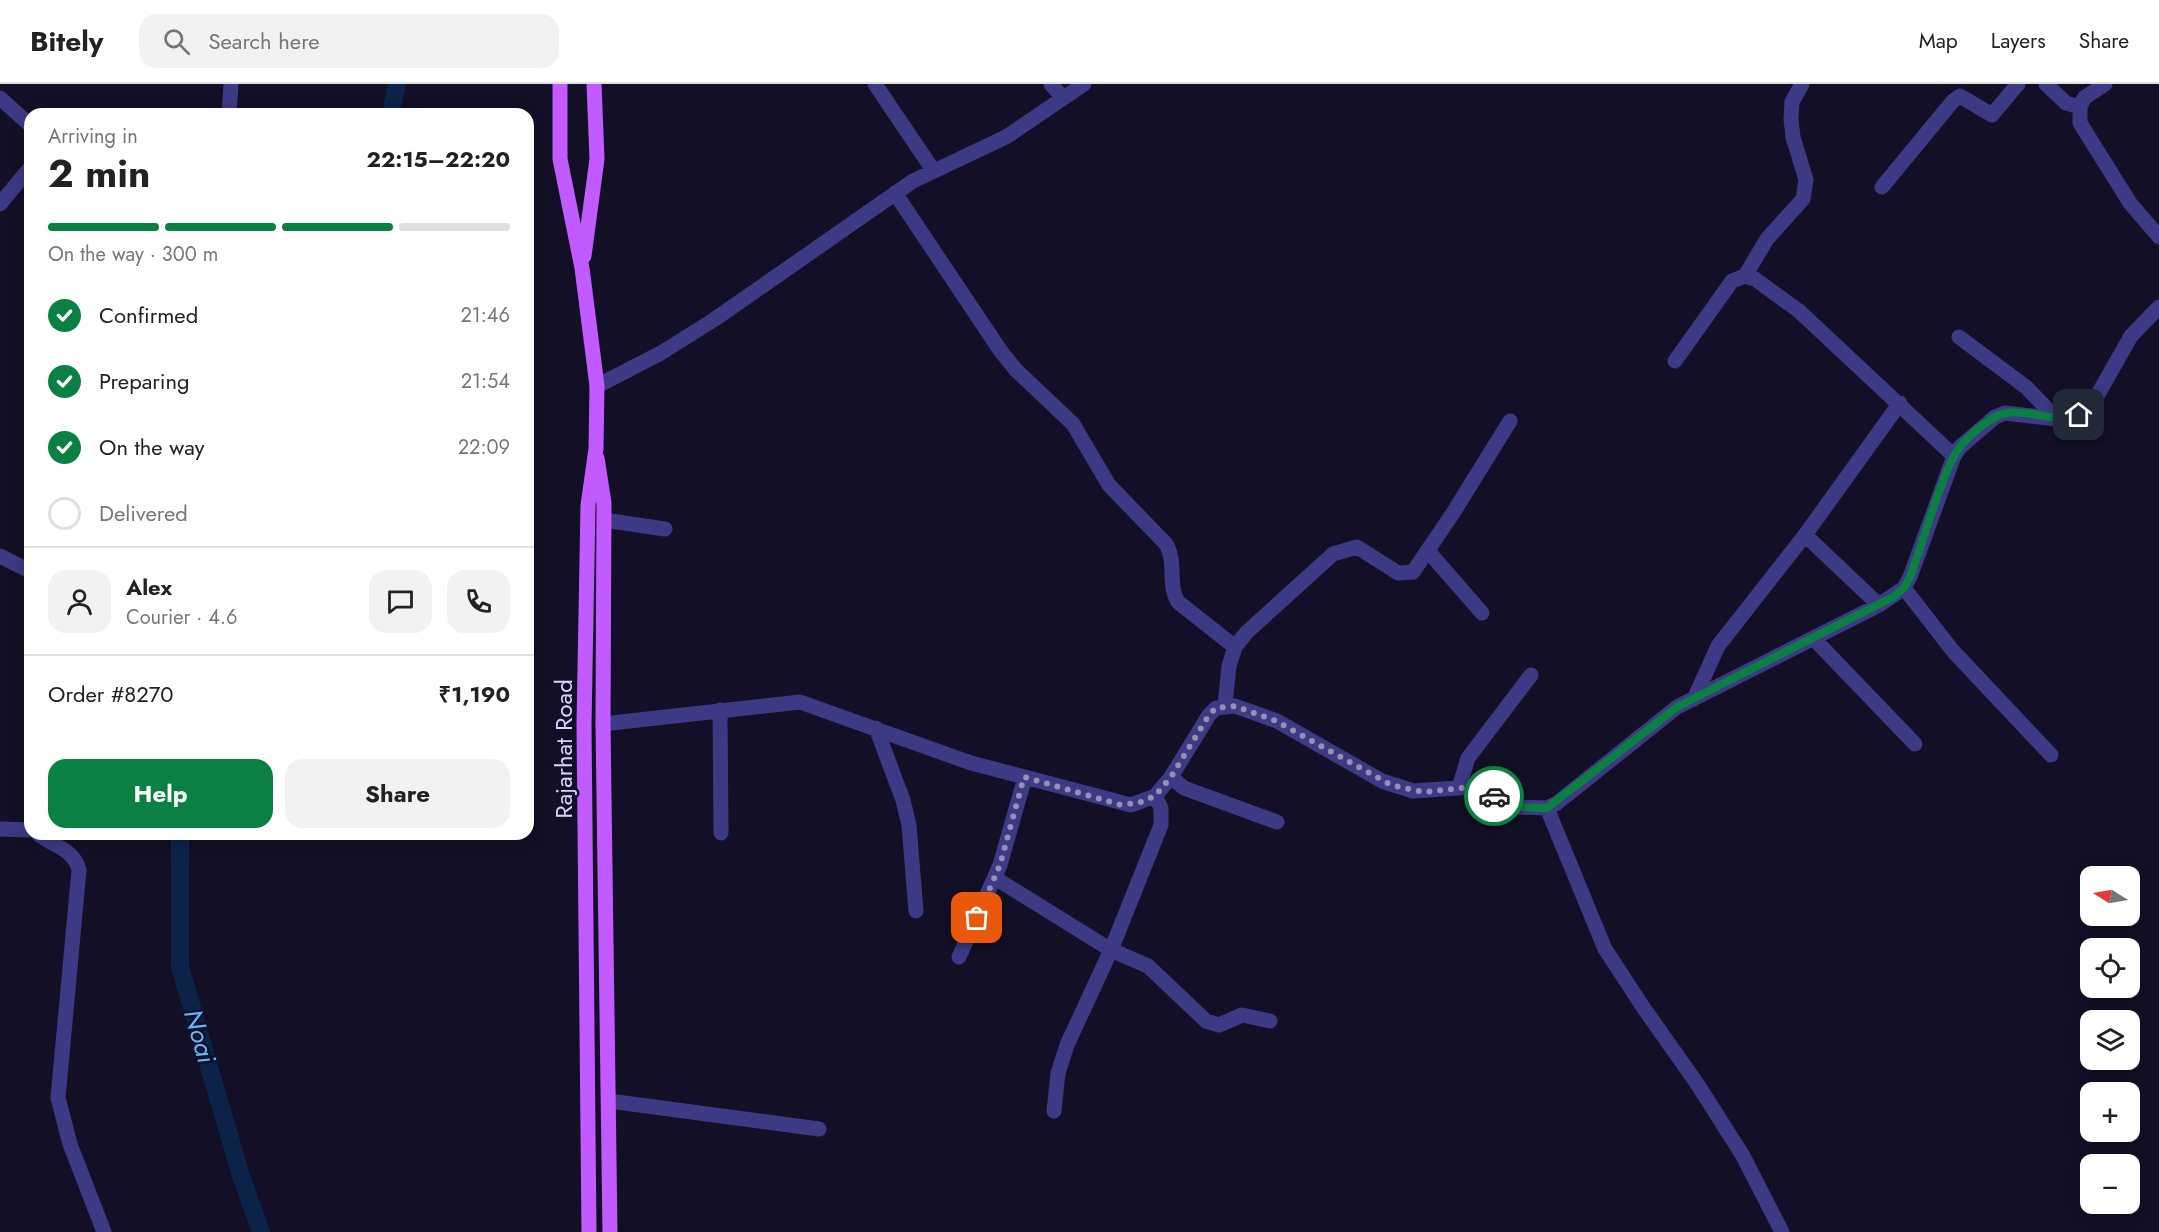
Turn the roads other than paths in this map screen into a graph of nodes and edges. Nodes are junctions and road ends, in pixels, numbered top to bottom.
1 (231, 84) edge
2 (560, 84) edge
3 (594, 84) edge
4 (875, 84) edge
5 (1051, 84) edge
6 (1084, 84) edge
7 (1802, 84) edge
8 (2018, 84) edge
9 (2046, 84) edge
10 (2105, 84) edge
11 (0, 98) edge
12 (1063, 98) junction
13 (2080, 106) junction
14 (229, 108) edge
15 (24, 120) edge
16 (933, 170) junction
17 (24, 175) edge
18 (1882, 187) dead end
19 (895, 193) junction
20 (0, 204) edge
21 (2159, 237) edge
22 (582, 268) junction
23 (1745, 276) junction
24 (2159, 307) edge
25 (1959, 337) dead end
26 (1675, 361) dead end
27 (597, 386) junction
28 (1900, 403) junction
29 (2057, 419) junction
30 (1510, 421) dead end
31 (596, 449) junction
32 (1954, 456) junction
33 (604, 520) junction
34 (665, 529) dead end
35 (1805, 535) junction
36 (1428, 551) junction
37 (0, 556) edge
38 (24, 568) edge
39 (1904, 588) junction
40 (1879, 605) junction
41 (1482, 613) dead end
42 (1814, 639) junction
43 (1235, 647) junction
44 (1531, 675) dead end
45 (1694, 699) junction
46 (1225, 705) junction
47 (720, 710) junction
48 (603, 724) junction
49 (876, 728) junction
50 (1915, 744) dead end
51 (2051, 755) dead end
52 (1024, 777) junction
53 (1171, 777) junction
54 (1459, 788) junction
55 (1155, 796) junction
56 (1547, 808) junction
57 (1276, 822) dead end
58 (0, 829) edge
59 (24, 830) edge
60 (721, 833) dead end
61 (48, 840) edge
62 (995, 878) junction
63 (916, 911) dead end
64 (1111, 950) junction
65 (959, 957) dead end
66 (1270, 1021) dead end
67 (609, 1101) junction
68 (1054, 1111) dead end
69 (819, 1129) dead end
70 (104, 1232) edge
71 (589, 1232) edge
72 (610, 1232) edge
73 (1782, 1232) edge

1 - 14 street
2 - 22 main road
3 - 22 main road
4 - 16 street
5 - 12 street
6 - 12 street
7 - 23 street
8 - 18 street
9 - 13 street
10 - 13 street
11 - 15 street
12 - 16 street
13 - 21 street
16 - 19 street
17 - 20 street
19 - 27 street
19 - 43 street
22 - 27 main road, Rajarhat Road
23 - 26 street
23 - 28 street
24 - 29 street
25 - 29 street
27 - 31 main road, Rajarhat Road
28 - 32 street
28 - 35 street
29 - 32 street
30 - 36 street
31 - 33 main road
31 - 71 main road, Rajarhat Road
32 - 39 street
33 - 34 street
33 - 48 main road
35 - 40 street
35 - 45 street
36 - 41 street
36 - 43 street
37 - 38 street
39 - 40 street
39 - 51 street
40 - 42 street
42 - 45 street
42 - 50 street
43 - 46 street
44 - 54 street
45 - 56 street
46 - 53 street
46 - 54 street
47 - 48 street
47 - 49 street
47 - 60 street
48 - 67 main road
49 - 52 street
49 - 63 street
52 - 55 street
52 - 62 street
53 - 55 street
53 - 57 street
54 - 56 street
55 - 64 street
56 - 73 street
58 - 59 street
61 - 70 street
62 - 64 street
62 - 65 street
64 - 66 street
64 - 68 street
67 - 69 street
67 - 72 main road

